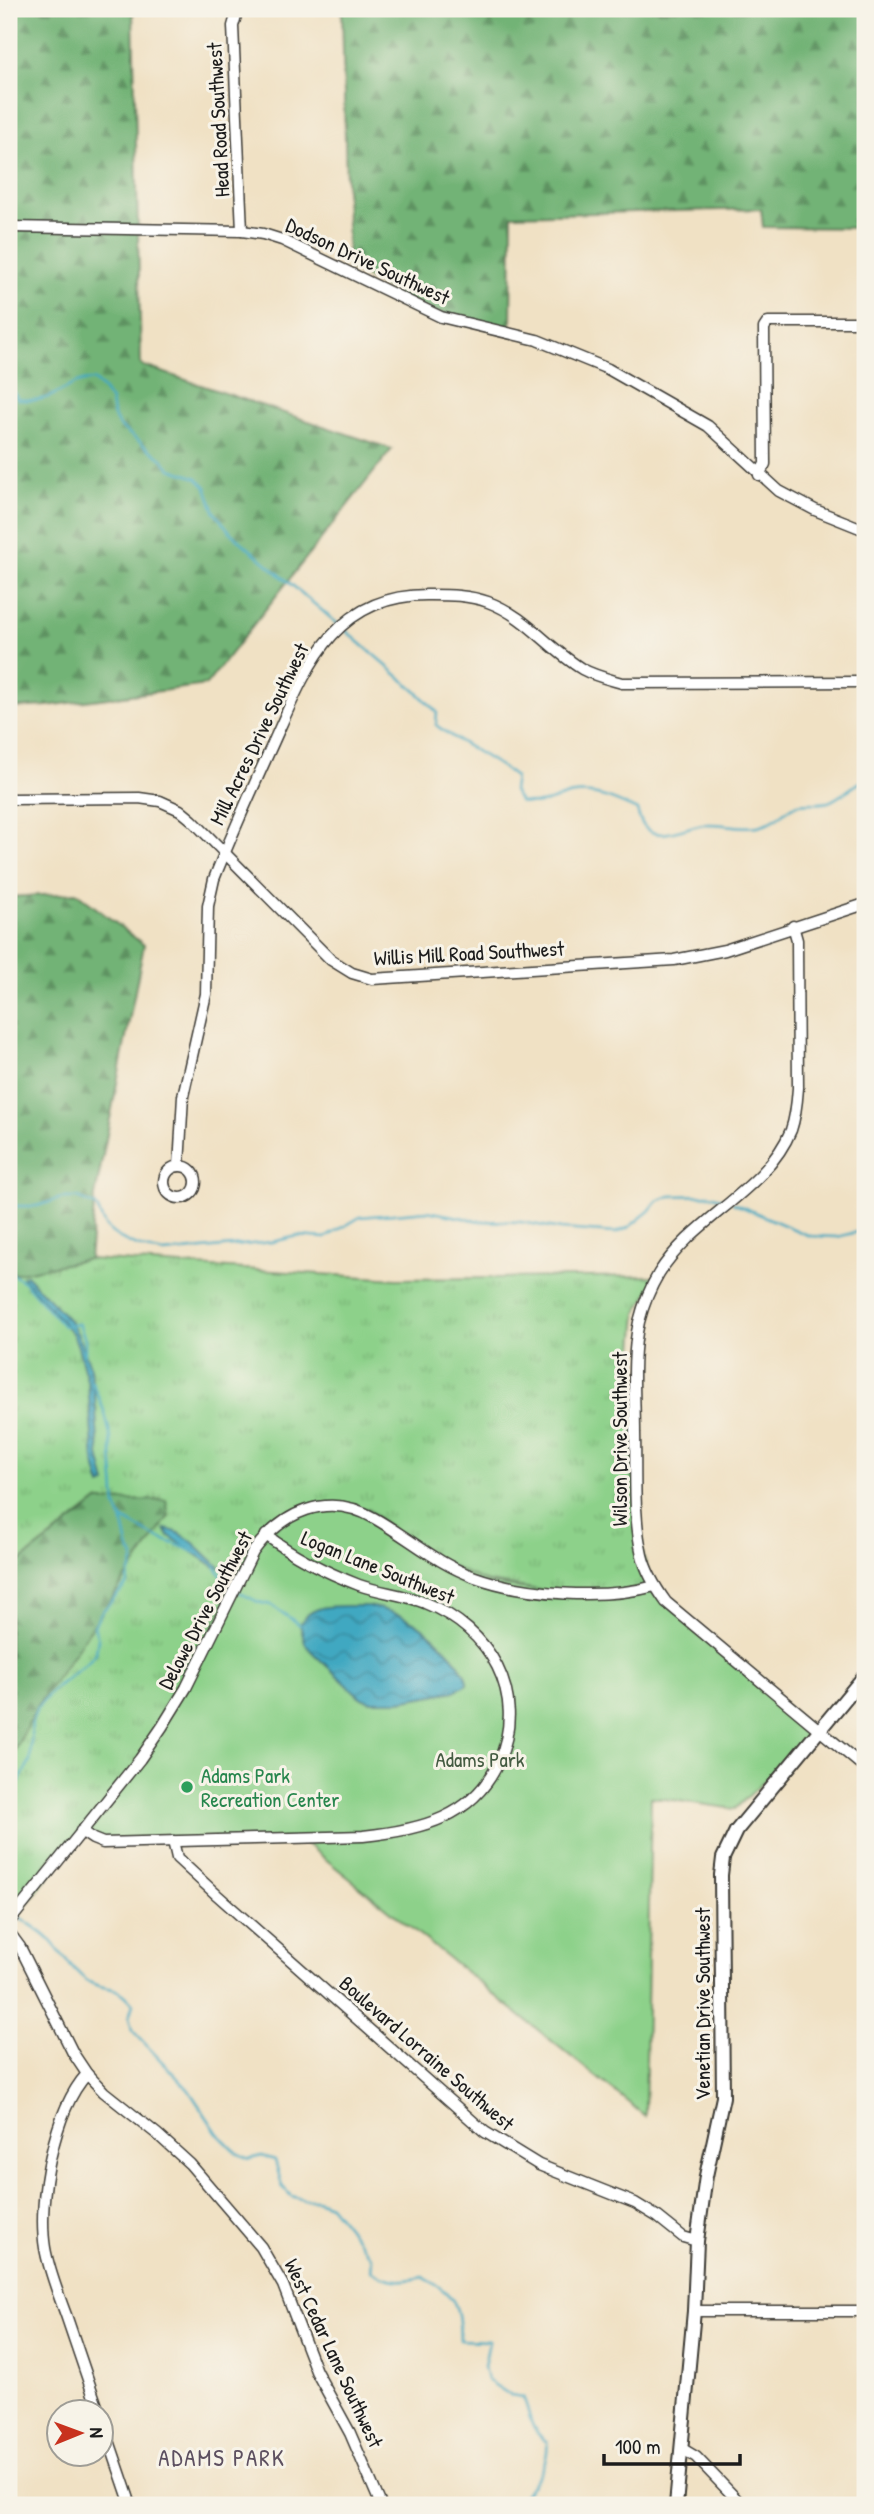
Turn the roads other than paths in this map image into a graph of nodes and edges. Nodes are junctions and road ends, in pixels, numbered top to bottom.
1 (239, 9) edge
2 (9, 227) edge
3 (242, 231) junction
4 (865, 322) edge
5 (759, 475) junction
6 (865, 530) edge
7 (865, 682) edge
8 (9, 799) edge
9 (225, 850) junction
10 (865, 904) edge
11 (793, 926) junction
12 (179, 1166) dead end
13 (266, 1535) junction
14 (655, 1586) junction
15 (865, 1675) edge
16 (819, 1730) junction
17 (865, 1768) edge
18 (82, 1830) junction
19 (173, 1841) junction
20 (9, 1922) edge
21 (9, 1932) edge
22 (87, 2074) junction
23 (697, 2241) junction
24 (694, 2311) junction
25 (865, 2311) edge
26 (94, 2398) edge
27 (681, 2448) junction
28 (116, 2461) edge
29 (131, 2505) edge
30 (381, 2505) edge
31 (676, 2505) edge
32 (742, 2505) edge

1 - 3 street, Head Road Southwest
2 - 3 street, Dodson Drive Southwest
3 - 5 street, Dodson Drive Southwest
4 - 5 street
5 - 6 street, Dodson Drive Southwest
7 - 9 street, Mill Acres Drive Southwest
8 - 9 street, Willis Mill Road Southwest
9 - 11 street, Willis Mill Road Southwest
9 - 12 street, Mill Acres Drive Southwest
10 - 11 street, Willis Mill Road Southwest
11 - 14 street, Wilson Drive Southwest
13 - 14 street, Delowe Drive Southwest
13 - 18 street, Delowe Drive Southwest
13 - 19 street, Logan Lane Southwest
14 - 16 street
15 - 16 street, Venetian Drive Southwest
16 - 17 street
16 - 23 street, Venetian Drive Southwest
18 - 19 street, Logan Lane Southwest
18 - 20 street, Delowe Drive Southwest
19 - 23 street, Boulevard Lorraine Southwest
21 - 22 street, West Cedar Lane Southwest
22 - 26 street
22 - 30 street, West Cedar Lane Southwest
23 - 24 street, Venetian Drive Southwest
24 - 25 street
24 - 27 street, Venetian Drive Southwest
27 - 31 street, Venetian Drive Southwest
27 - 32 street
28 - 29 street

